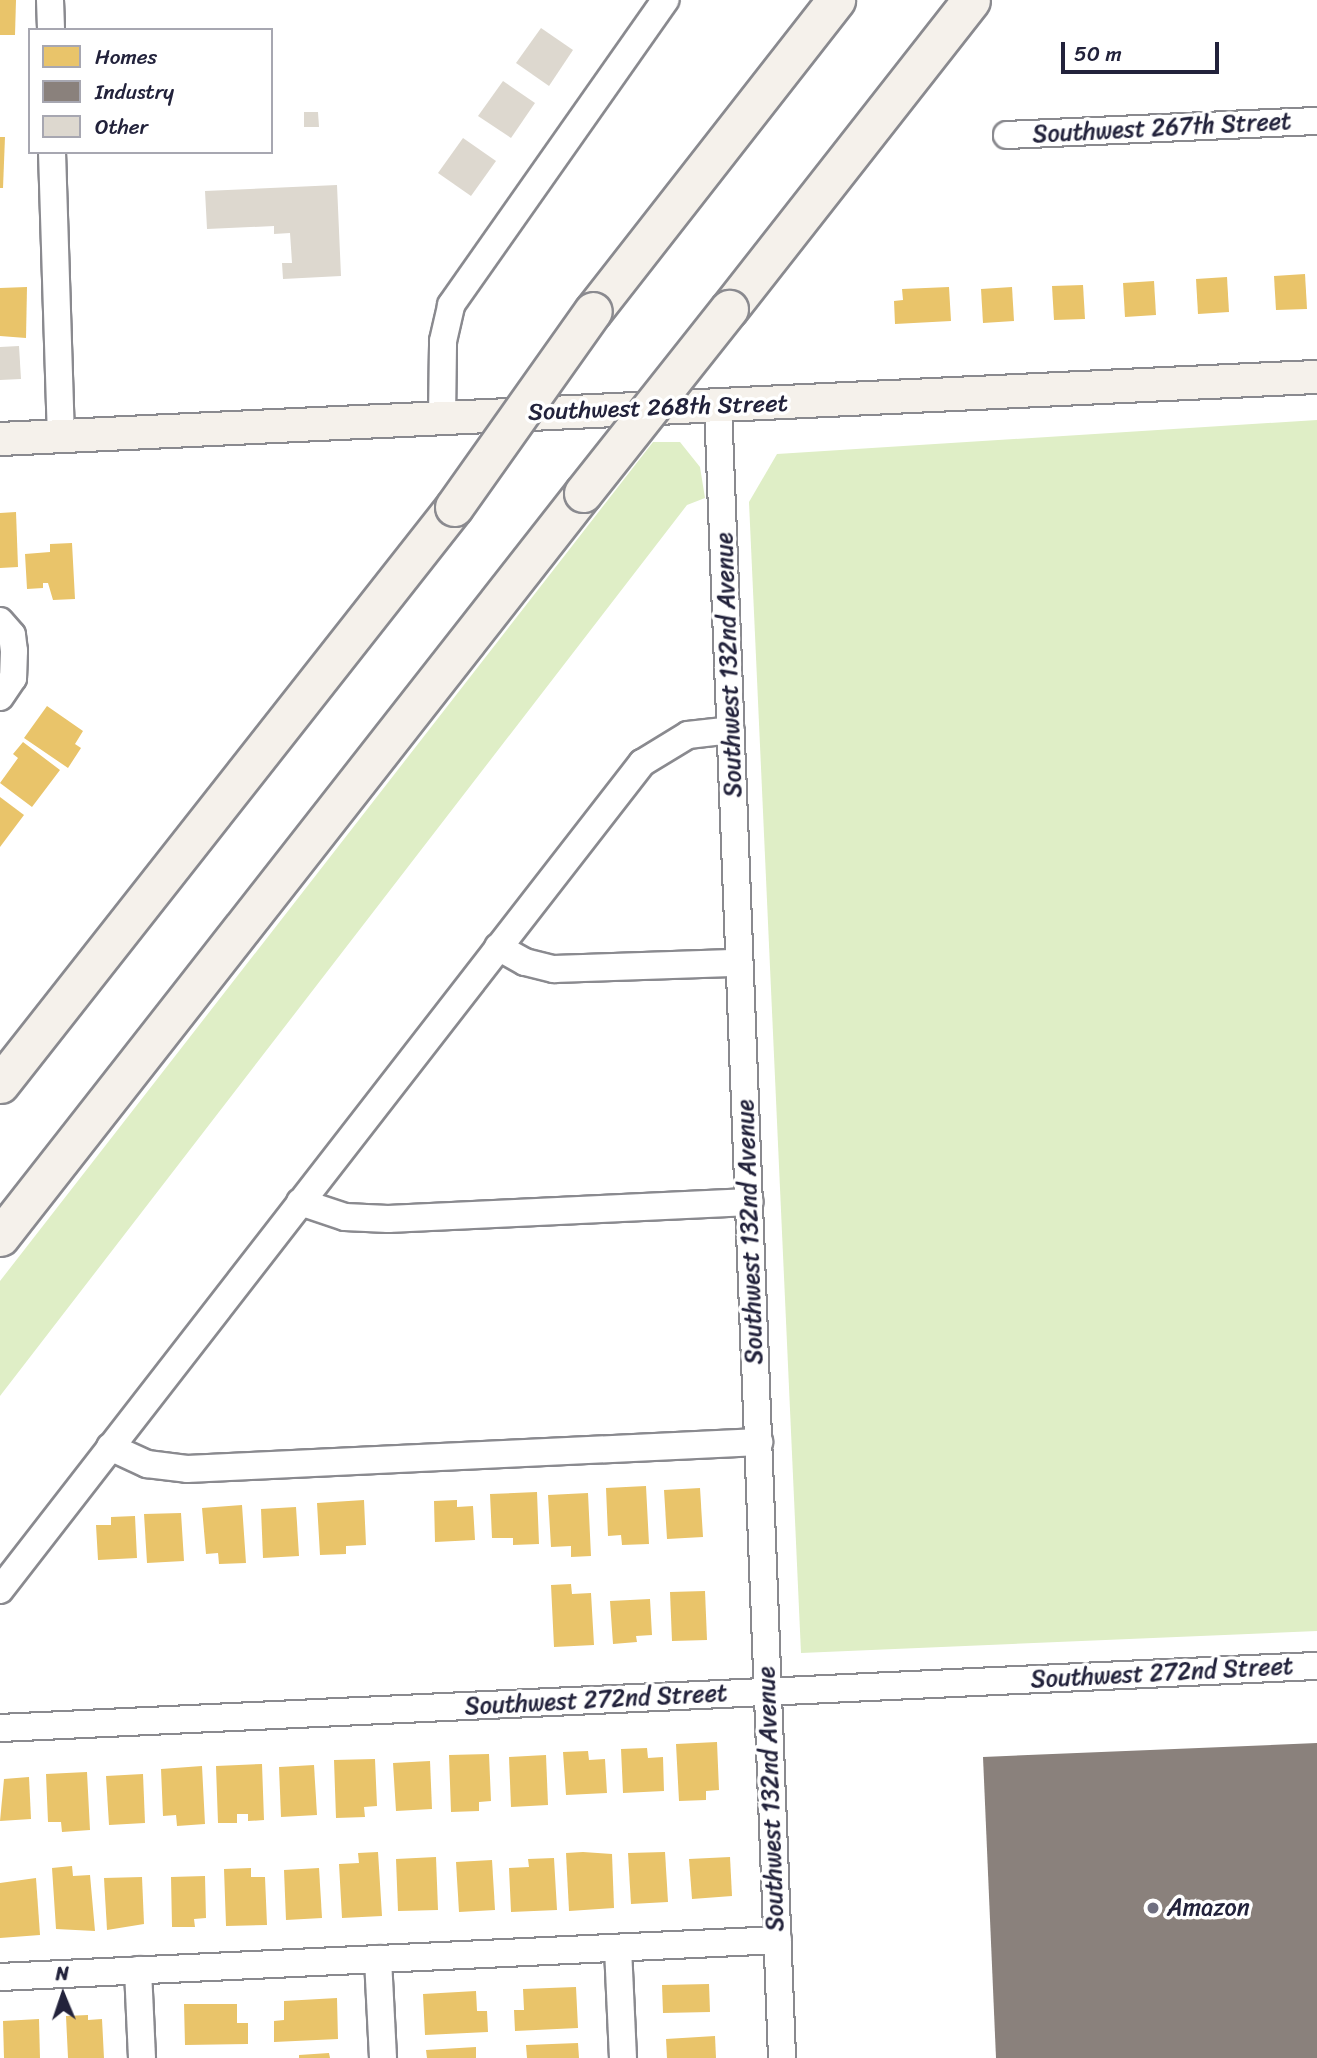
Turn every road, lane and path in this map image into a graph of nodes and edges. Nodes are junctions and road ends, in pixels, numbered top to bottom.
1 (50, 0) edge
2 (665, 0) edge
3 (836, 0) edge
4 (971, 0) edge
5 (51, 28) edge
6 (1317, 121) edge
7 (1007, 135) dead end
8 (52, 154) edge
9 (1317, 377) edge
10 (718, 406) junction
11 (442, 417) junction
12 (61, 436) junction
13 (0, 439) edge
14 (0, 621) edge
15 (0, 697) edge
16 (732, 730) junction
17 (498, 947) junction
18 (739, 963) junction
19 (0, 1084) edge
20 (300, 1202) junction
21 (750, 1202) junction
22 (0, 1237) edge
23 (759, 1442) junction
24 (110, 1447) junction
25 (0, 1590) edge
26 (1317, 1666) edge
27 (766, 1692) junction
28 (0, 1728) edge
29 (778, 1940) junction
30 (618, 1948) junction
31 (378, 1959) junction
32 (138, 1970) junction
33 (0, 1977) edge
34 (142, 2058) edge
35 (383, 2058) edge
36 (623, 2058) edge
37 (782, 2058) edge

1 - 5 street
2 - 11 street
3 - 19 highway, bridge
4 - 22 highway, bridge
6 - 7 street, Southwest 267th Street
8 - 12 street
9 - 10 main road, Southwest 268th Street
10 - 11 main road, Southwest 268th Street
10 - 16 street, Southwest 132nd Avenue
11 - 12 main road, Southwest 268th Street
12 - 13 main road, Southwest 268th Street
14 - 15 street
16 - 17 street
16 - 18 street, Southwest 132nd Avenue
17 - 18 street
17 - 20 street
18 - 21 street, Southwest 132nd Avenue
20 - 21 street
20 - 24 street
21 - 23 street, Southwest 132nd Avenue
23 - 24 street
23 - 27 street, Southwest 132nd Avenue
24 - 25 street
26 - 27 street, Southwest 272nd Street
27 - 28 street, Southwest 272nd Street
27 - 29 street, Southwest 132nd Avenue
29 - 30 street
29 - 37 street, Southwest 132nd Avenue
30 - 31 street
30 - 36 street
31 - 32 street
31 - 35 street
32 - 33 street
32 - 34 street

